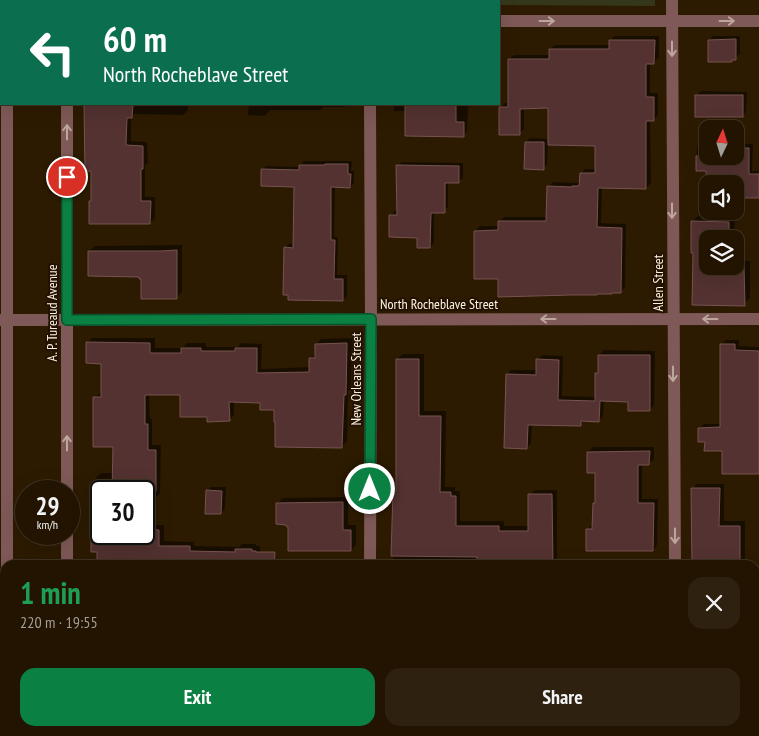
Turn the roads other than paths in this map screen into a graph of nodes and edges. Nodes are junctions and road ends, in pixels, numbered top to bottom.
1 (672, 0) edge
2 (500, 21) edge
3 (672, 21) junction
4 (759, 21) edge
5 (7, 105) edge
6 (67, 105) edge
7 (370, 105) edge
8 (371, 319) junction
9 (673, 319) junction
10 (759, 319) edge
11 (4, 320) edge
12 (67, 320) junction
13 (67, 480) edge
14 (67, 545) edge
15 (7, 560) edge
16 (67, 560) edge
17 (370, 560) edge
18 (675, 560) edge

1 - 3 street, Allen Street
2 -> 3 street
3 -> 4 street
3 -> 9 street, Allen Street
5 - 11 street
12 -> 6 street, A. P. Tureaud Avenue
7 - 8 street, New Orleans Street
9 -> 8 street, North Rocheblave Street
8 - 12 street, North Rocheblave Street
8 - 17 street, New Orleans Street
10 -> 9 street, North Rocheblave Street
9 -> 18 street, Allen Street
11 - 12 street, North Rocheblave Street
11 - 15 street
13 -> 12 street, A. P. Tureaud Avenue
14 - 16 street

